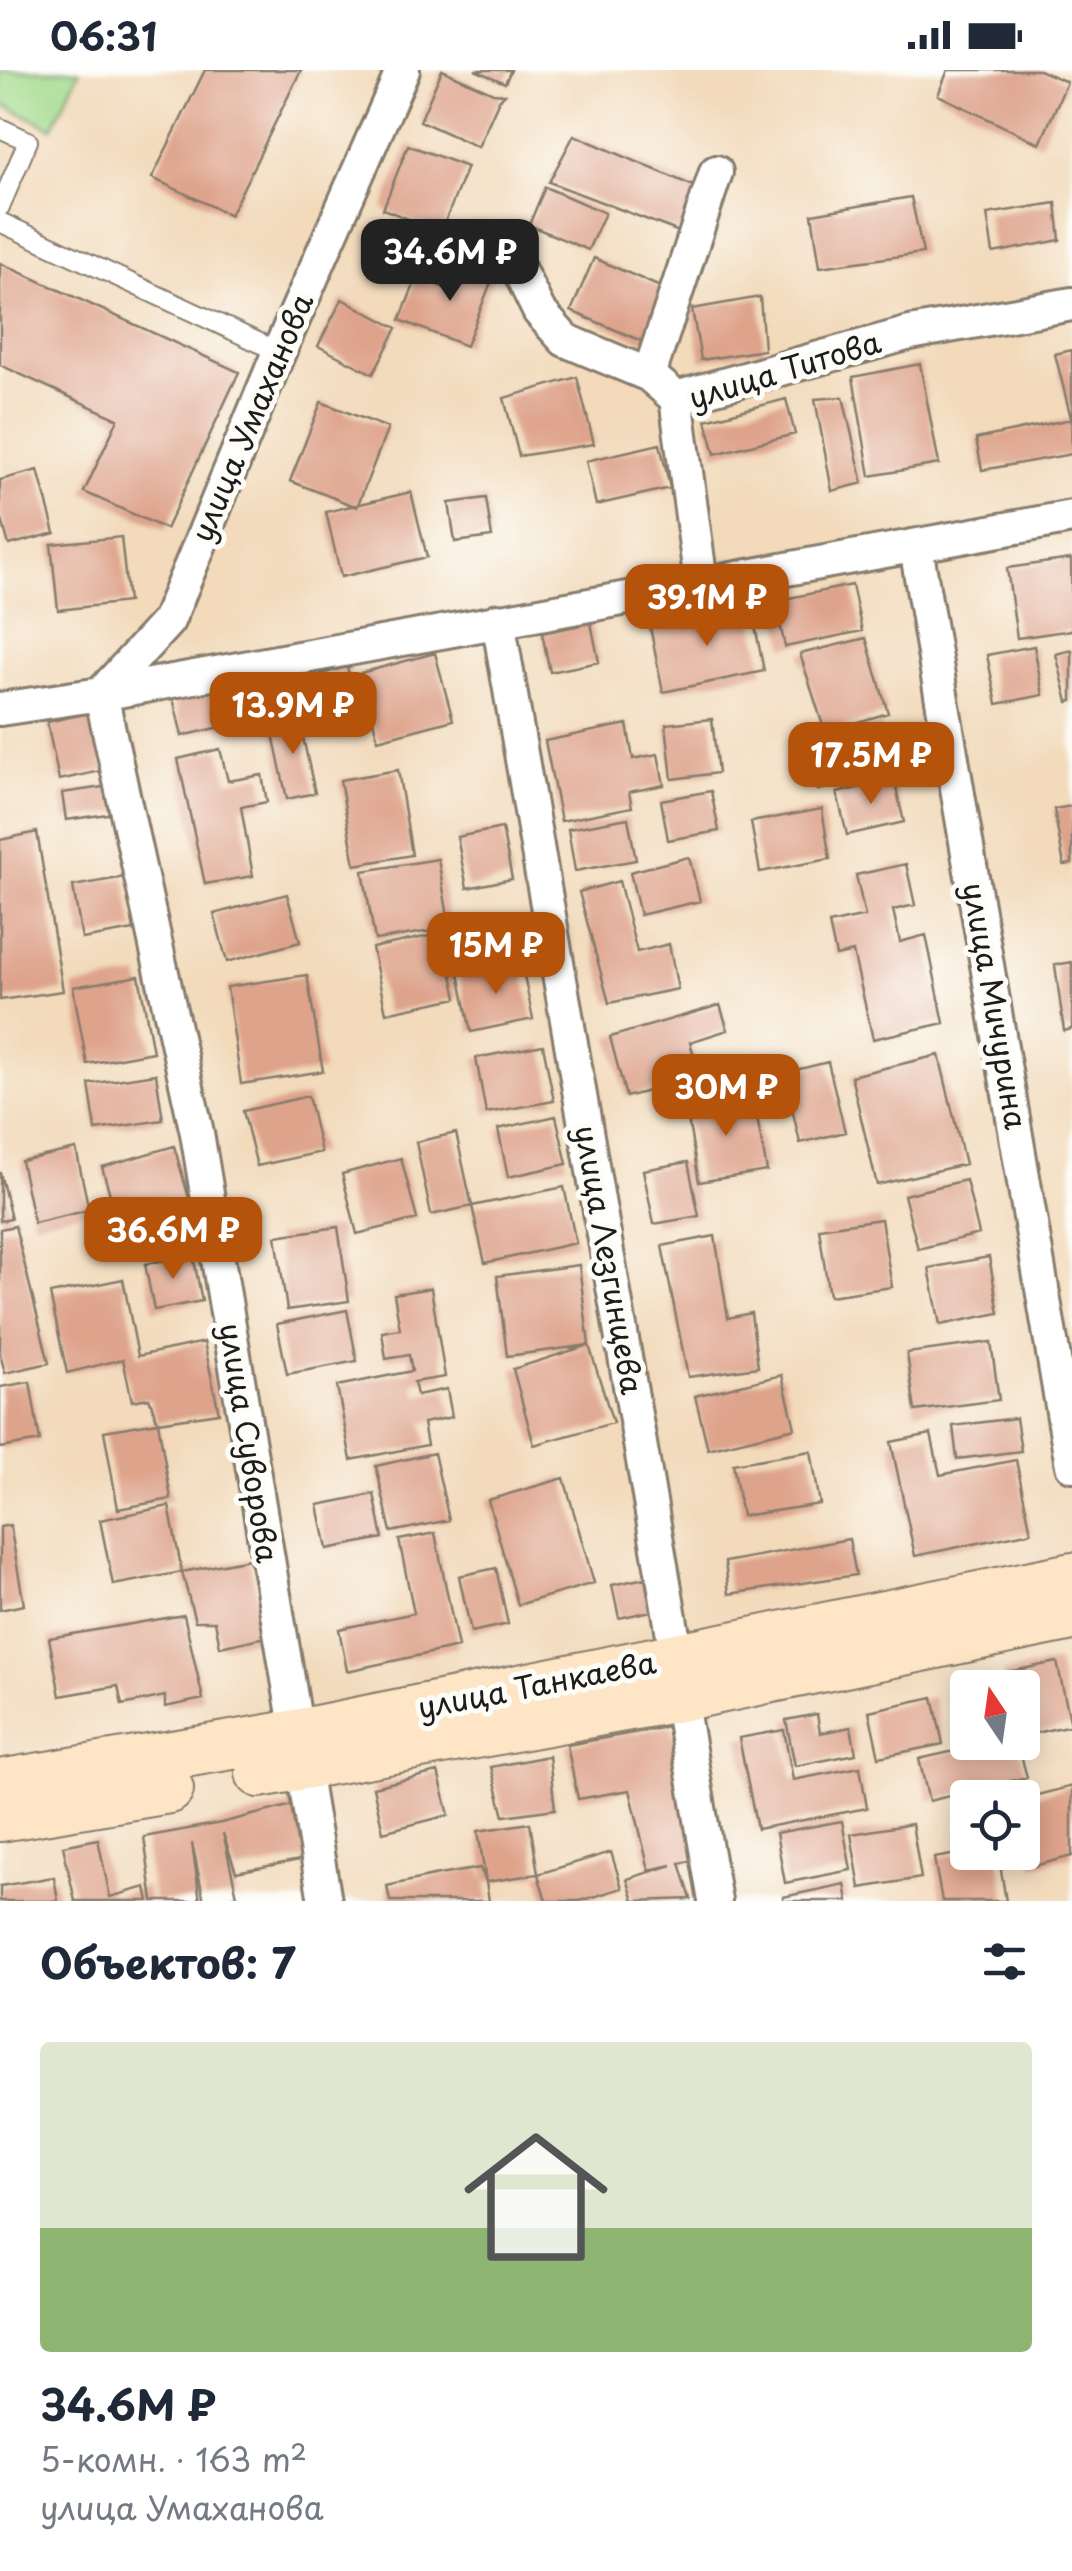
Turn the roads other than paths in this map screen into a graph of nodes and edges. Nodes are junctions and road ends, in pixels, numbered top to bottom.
1 (403, 70) edge
2 (0, 128) edge
3 (716, 172) dead end
4 (0, 207) edge
5 (0, 222) edge
6 (518, 268) dead end
7 (1072, 304) edge
8 (279, 352) junction
9 (649, 376) junction
10 (676, 398) junction
11 (1072, 517) edge
12 (916, 547) junction
13 (702, 583) junction
14 (498, 620) junction
15 (100, 694) junction
16 (0, 709) edge
17 (1072, 1464) edge
18 (1072, 1578) edge
19 (1072, 1616) edge
20 (679, 1678) junction
21 (299, 1750) junction
22 (0, 1784) edge
23 (0, 1818) edge
24 (325, 1901) edge
25 (715, 1901) edge

1 - 8 street, улица Умаханова
2 - 4 lane
3 - 9 street
5 - 8 lane
6 - 9 street
7 - 10 street, улица Титова
8 - 15 street, улица Умаханова
9 - 10 street
10 - 13 street, улица Титова
11 - 12 street
12 - 13 street
12 - 17 street, улица Мичурина
13 - 14 street
14 - 15 street
14 - 20 street, улица Лезгинцева
15 - 16 street
15 - 21 street, улица Суворова
18 - 20 main road, улица Танкаева
19 - 20 main road, улица Танкаева
20 - 21 main road, улица Танкаева
20 - 25 street, улица Лезгинцева
21 - 22 main road, улица Танкаева
21 - 23 main road, улица Танкаева
21 - 24 street, улица Суворова

